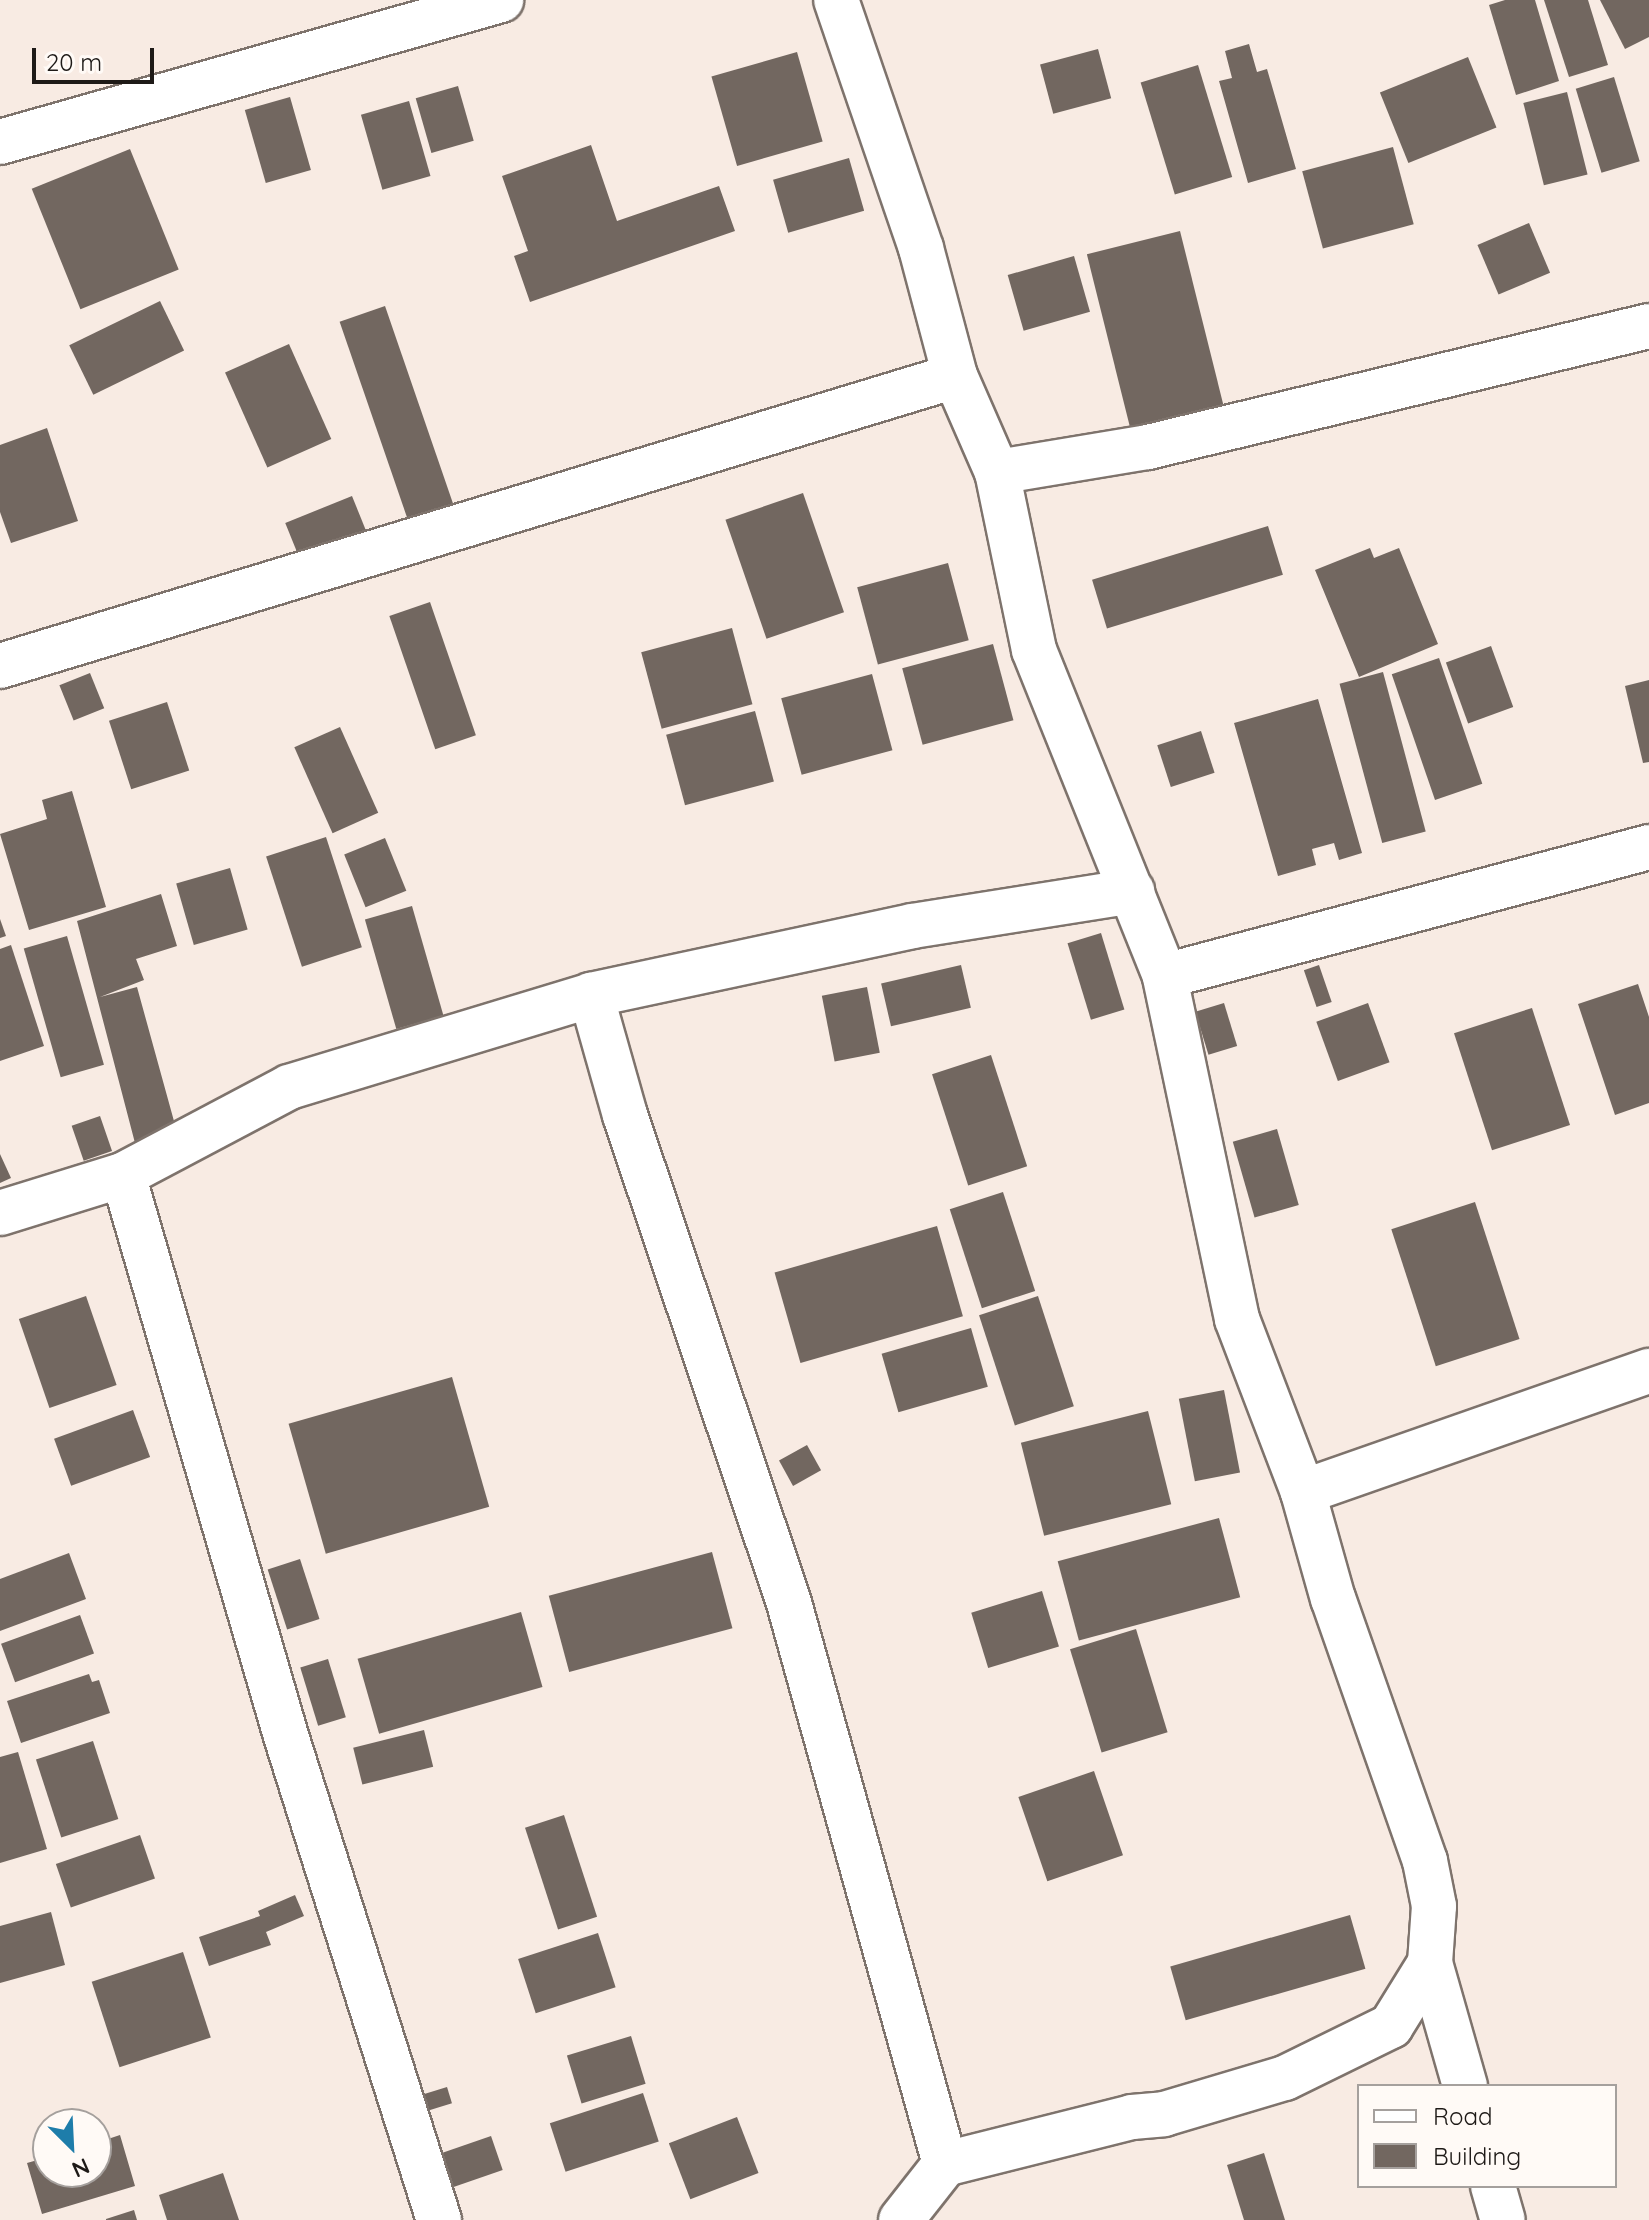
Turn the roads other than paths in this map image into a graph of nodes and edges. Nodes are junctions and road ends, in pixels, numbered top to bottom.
1 (501, 0) edge
2 (847, 2) edge
3 (0, 142) edge
4 (1649, 326) edge
5 (955, 376) junction
6 (997, 472) junction
7 (0, 666) edge
8 (1649, 847) edge
9 (1132, 891) junction
10 (1165, 976) junction
11 (591, 995) junction
12 (123, 1175) junction
13 (0, 1213) edge
14 (1649, 1371) edge
15 (1303, 1492) junction
16 (1430, 1963) junction
17 (1464, 2084) edge
18 (945, 2164) junction
19 (1494, 2188) edge
20 (439, 2220) edge
21 (901, 2220) edge
22 (1503, 2220) edge

1 - 3 street
2 - 5 street
4 - 6 street
5 - 6 street
5 - 7 street
6 - 9 street
8 - 10 street
9 - 10 street
9 - 11 street
10 - 15 street
11 - 12 street
11 - 18 street
12 - 13 street
12 - 20 street
14 - 15 street
15 - 16 street
16 - 17 street
16 - 18 street
18 - 21 street
19 - 22 street

